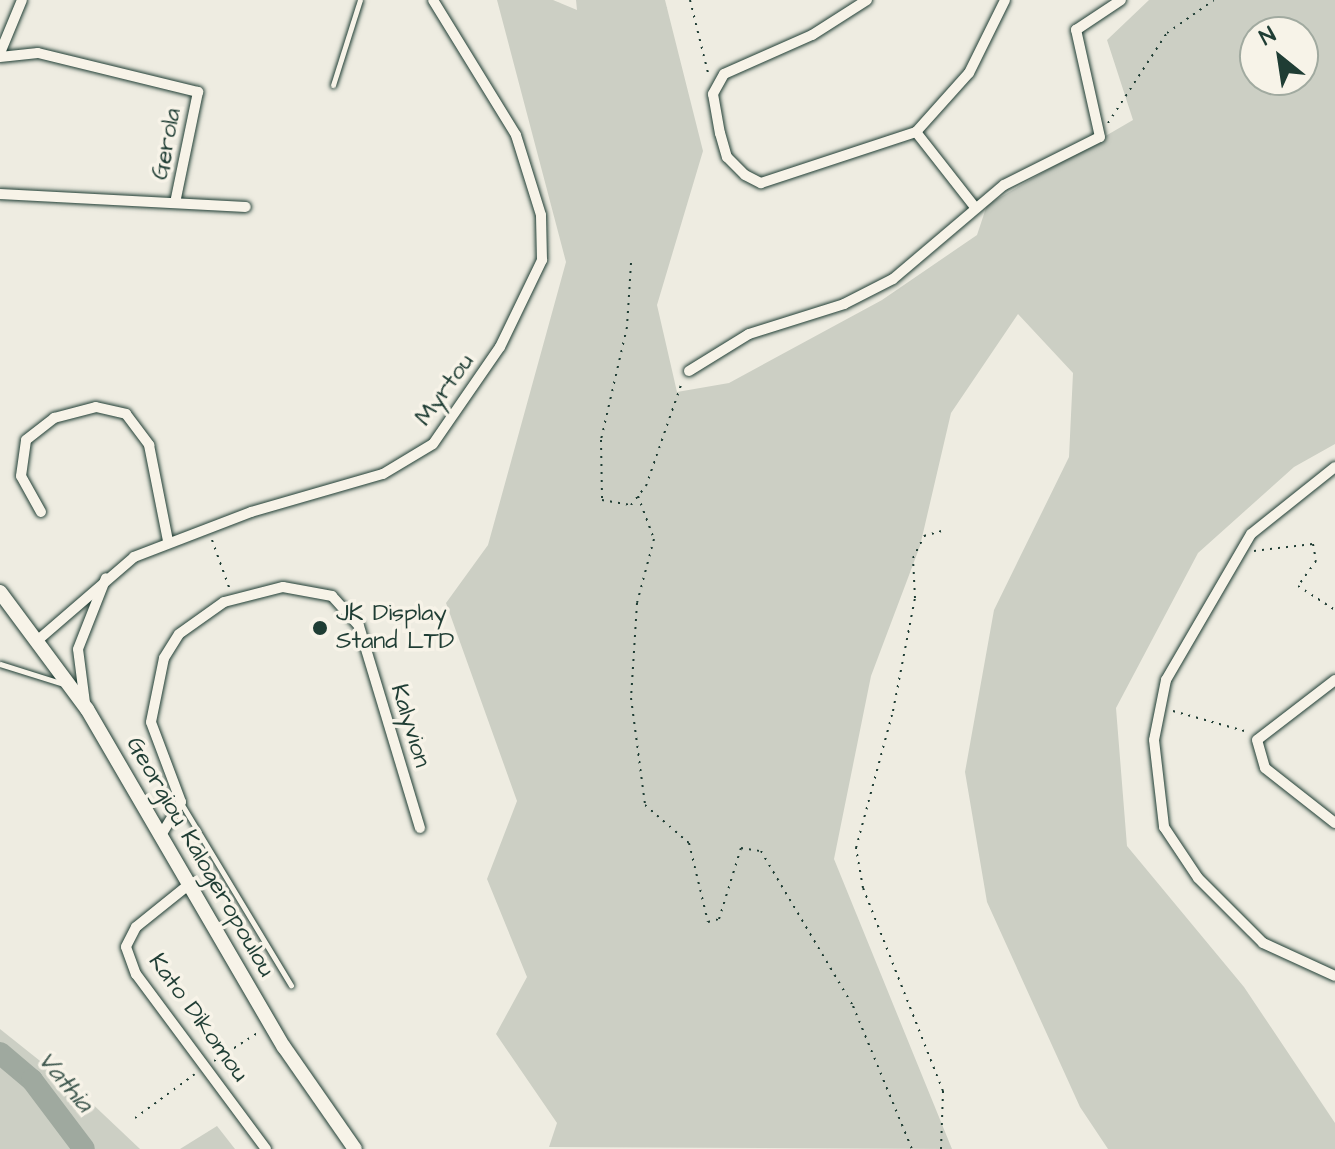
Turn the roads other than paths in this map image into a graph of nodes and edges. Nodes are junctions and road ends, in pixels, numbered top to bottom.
1 (22, 0) edge
2 (360, 0) edge
3 (433, 0) edge
4 (867, 0) edge
5 (1005, 0) edge
6 (1121, 0) edge
7 (0, 55) edge
8 (333, 85) dead end
9 (916, 132) junction
10 (0, 194) edge
11 (175, 203) junction
12 (974, 206) junction
13 (246, 207) dead end
14 (689, 371) road end
15 (1335, 467) edge
16 (41, 512) dead end
17 (168, 541) junction
18 (109, 572) junction
19 (0, 592) edge
20 (38, 640) junction
21 (0, 664) edge
22 (1335, 680) edge
23 (73, 687) junction
24 (87, 709) junction
25 (181, 802) junction
26 (1335, 823) edge
27 (420, 828) dead end
28 (163, 832) junction
29 (192, 882) junction
30 (1335, 976) edge
31 (291, 985) dead end
32 (266, 1149) edge
33 (355, 1149) edge

1 - 7 street
2 - 8 lane
3 - 17 street, Myrtou
4 - 9 street
5 - 9 street
6 - 12 street
7 - 11 street, Gerola
9 - 12 street
10 - 11 street
11 - 13 street
12 - 14 street
15 - 30 street
16 - 17 street
17 - 18 street, Myrtou
18 - 20 street, Myrtou
18 - 24 street
19 - 20 street, Georgiou Kalogeropoulou
20 - 23 street, Georgiou Kalogeropoulou
21 - 23 lane
22 - 26 street
23 - 24 street, Georgiou Kalogeropoulou
24 - 28 street, Georgiou Kalogeropoulou
25 - 27 street, Kalyvion
25 - 28 street
25 - 31 lane
28 - 29 street, Georgiou Kalogeropoulou
29 - 32 street, Kato Dikomou
29 - 33 street, Georgiou Kalogeropoulou

